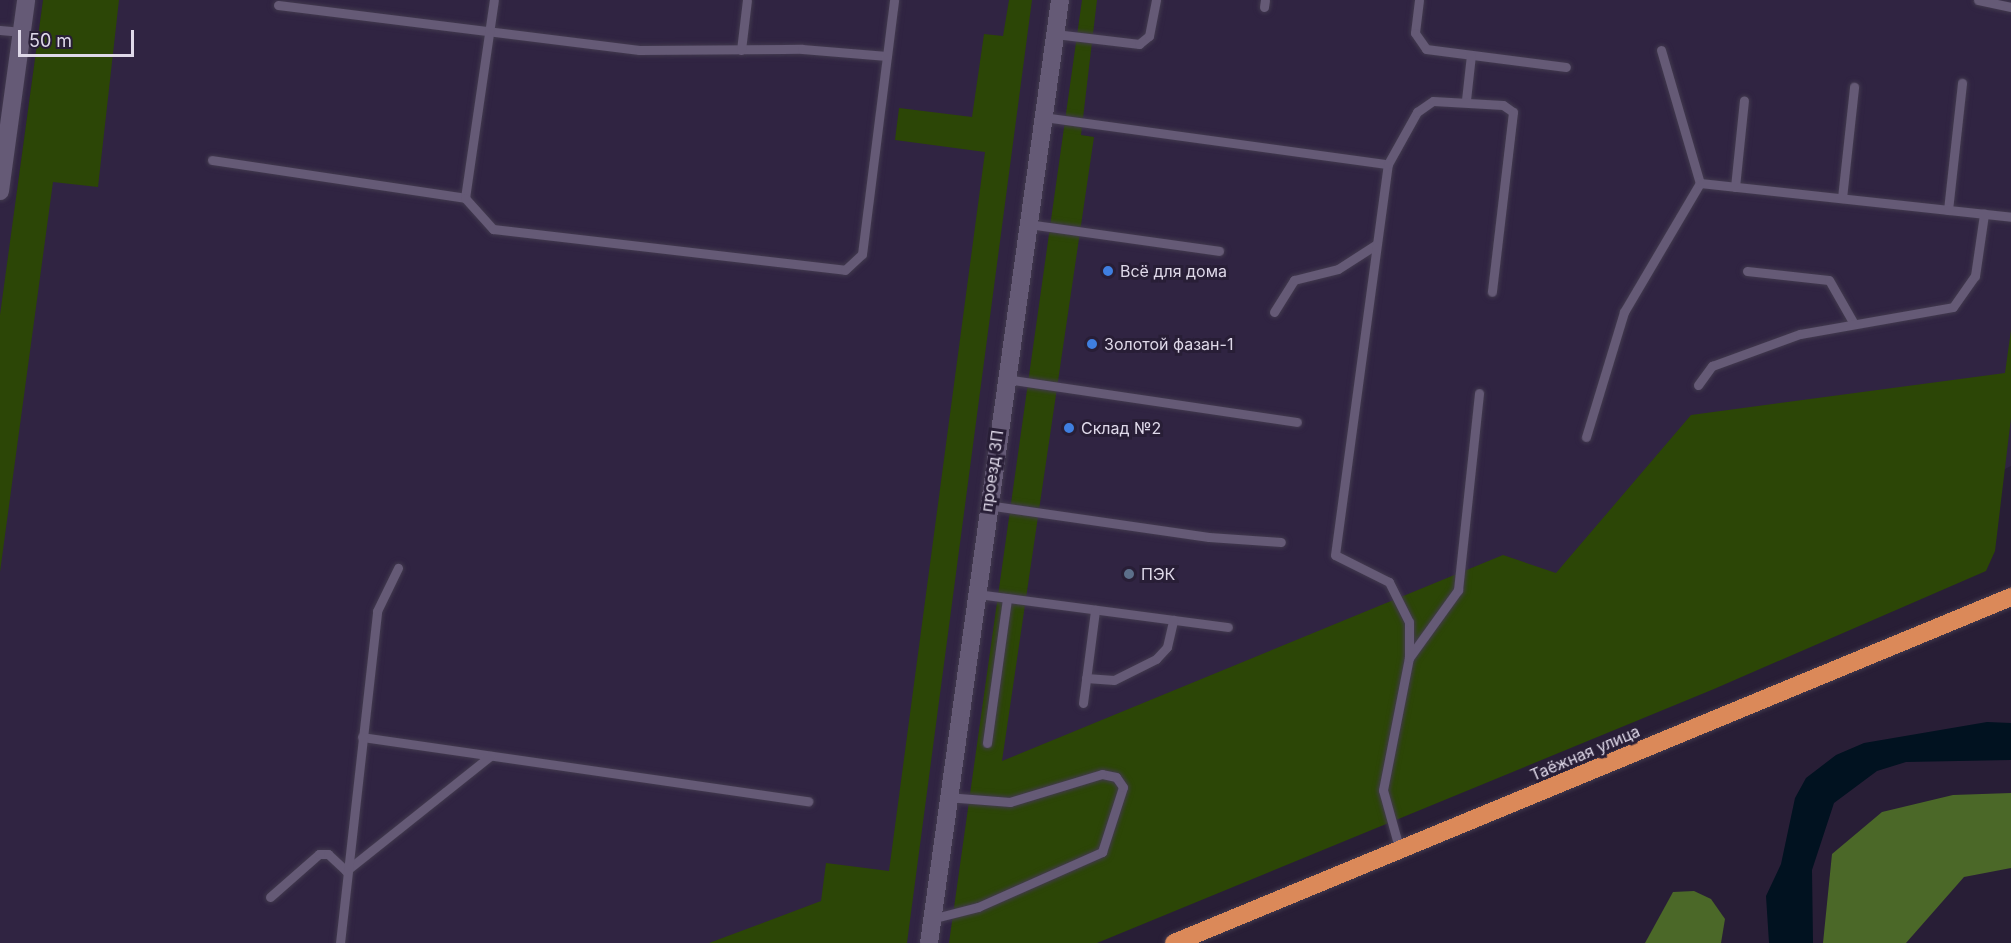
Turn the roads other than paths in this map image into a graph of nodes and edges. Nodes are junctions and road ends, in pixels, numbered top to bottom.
1 (26, 0) edge
2 (494, 0) edge
3 (747, 0) edge
4 (894, 0) edge
5 (1060, 0) edge
6 (1156, 0) edge
7 (1419, 0) edge
8 (1978, 0) edge
9 (278, 5) dead end
10 (2011, 7) edge
11 (0, 30) edge
12 (22, 32) junction
13 (492, 32) junction
14 (1055, 34) junction
15 (741, 50) junction
16 (1661, 50) dead end
17 (1471, 55) junction
18 (887, 56) junction
19 (1566, 67) dead end
20 (1962, 83) dead end
21 (1854, 87) dead end
22 (1466, 100) junction
23 (1744, 100) dead end
24 (1043, 117) junction
25 (212, 160) dead end
26 (1388, 164) junction
27 (1700, 183) junction
28 (1735, 187) junction
29 (0, 191) edge
30 (465, 198) junction
31 (1842, 198) junction
32 (1948, 210) junction
33 (1984, 214) junction
34 (2011, 217) edge
35 (1027, 224) junction
36 (1377, 244) junction
37 (1219, 251) dead end
38 (1747, 271) dead end
39 (1492, 292) dead end
40 (1274, 312) dead end
41 (1852, 322) junction
42 (1006, 379) junction
43 (1698, 385) dead end
44 (1479, 393) dead end
45 (1297, 422) dead end
46 (1586, 437) dead end
47 (987, 505) junction
48 (1281, 542) dead end
49 (399, 568) dead end
50 (974, 594) junction
51 (2011, 597) edge
52 (1007, 598) junction
53 (1095, 610) junction
54 (1173, 620) junction
55 (1228, 627) dead end
56 (1409, 658) junction
57 (1086, 678) junction
58 (1083, 702) dead end
59 (362, 737) junction
60 (987, 743) dead end
61 (490, 756) junction
62 (946, 797) junction
63 (808, 801) dead end
64 (1400, 851) junction
65 (346, 871) junction
66 (270, 897) dead end
67 (931, 919) junction
68 (340, 943) edge
69 (929, 943) edge
70 (1174, 943) edge

1 - 12 street
2 - 13 lane
3 - 15 lane
4 - 18 lane
5 - 14 street, проезд 3П
6 - 14 lane
7 - 17 lane
8 - 10 lane
9 - 13 lane
11 - 12 lane
12 - 29 street
13 - 15 lane
13 - 30 lane
14 - 24 street, проезд 3П
15 - 18 lane
16 - 27 lane
17 - 19 lane
17 - 22 lane
18 - 30 lane
20 - 32 lane
21 - 31 lane
22 - 26 lane
22 - 39 lane
23 - 28 lane
24 - 26 lane
24 - 35 street, проезд 3П
25 - 30 lane
26 - 36 lane
27 - 28 lane
27 - 46 lane
28 - 31 lane
31 - 32 lane
32 - 33 lane
33 - 34 lane
33 - 41 lane
35 - 37 lane
35 - 42 street, проезд 3П
36 - 40 lane
36 - 56 lane
38 - 41 lane
41 - 43 lane
42 - 45 lane
42 - 47 street, проезд 3П
44 - 56 lane
47 - 48 lane
47 - 50 street, проезд 3П
49 - 59 lane
50 - 52 lane
50 - 62 street, проезд 3П
51 - 64 highway, Таёжная улица
52 - 53 lane
52 - 60 lane
53 - 54 lane
53 - 57 lane
54 - 55 lane
54 - 57 lane
56 - 64 lane
57 - 58 lane
59 - 61 lane
59 - 65 lane
61 - 63 lane
61 - 65 lane
62 - 67 street, проезд 3П
62 - 67 lane
64 - 70 highway, Таёжная улица
65 - 66 lane
65 - 68 lane
67 - 69 street, проезд 3П

